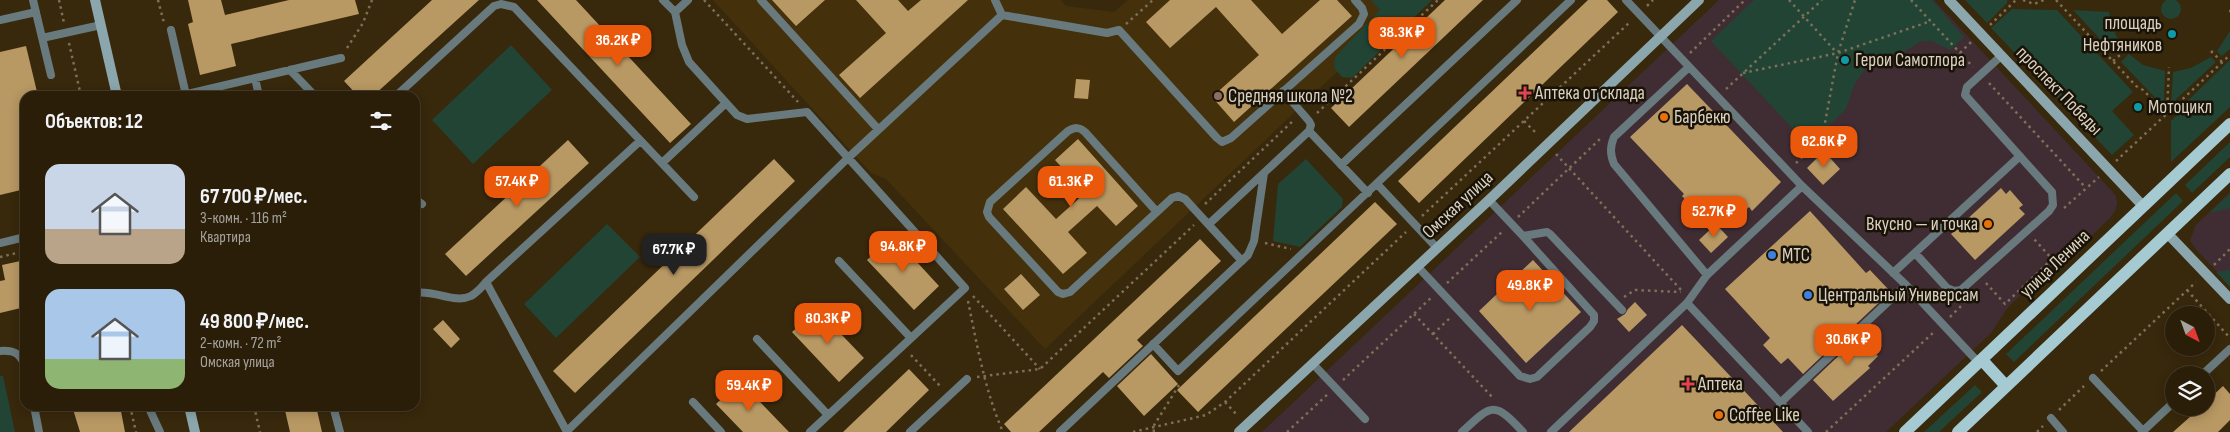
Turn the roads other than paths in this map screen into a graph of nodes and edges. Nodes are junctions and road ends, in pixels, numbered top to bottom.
1 (34, 0) edge
2 (95, 0) edge
3 (664, 0) edge
4 (688, 0) edge
5 (761, 0) edge
6 (995, 0) edge
7 (1355, 0) edge
8 (1517, 0) edge
9 (1626, 0) edge
10 (1700, 0) edge
11 (1949, 0) edge
12 (1569, 1) edge
13 (36, 12) junction
14 (675, 12) junction
15 (1002, 14) junction
16 (0, 20) edge
17 (101, 25) junction
18 (170, 30) dead end
19 (1661, 37) junction
20 (42, 38) junction
21 (2001, 56) junction
22 (341, 58) road end
23 (1689, 67) junction
24 (290, 70) junction
25 (51, 75) dead end
26 (255, 78) junction
27 (116, 91) edge
28 (182, 91) edge
29 (200, 91) edge
30 (258, 91) edge
31 (310, 91) edge
32 (401, 91) edge
33 (1283, 91) junction
34 (726, 104) junction
35 (2230, 124) edge
36 (878, 129) junction
37 (1309, 131) junction
38 (640, 141) junction
39 (2020, 156) junction
40 (848, 158) junction
41 (662, 163) junction
42 (1341, 165) junction
43 (1264, 173) junction
44 (2230, 174) edge
45 (1377, 184) junction
46 (1802, 186) junction
47 (1368, 192) junction
48 (694, 197) dead end
49 (1489, 200) junction
50 (2143, 206) junction
51 (1157, 212) junction
52 (1209, 224) junction
53 (2168, 233) junction
54 (1523, 236) junction
55 (20, 238) edge
56 (0, 243) edge
57 (1437, 248) junction
58 (1915, 253) junction
59 (839, 261) dead end
60 (1242, 261) junction
61 (1418, 267) junction
62 (1893, 273) junction
63 (1708, 275) junction
64 (486, 282) junction
65 (1906, 285) junction
66 (420, 293) edge
67 (2230, 299) edge
68 (1688, 301) junction
69 (1622, 310) dead end
70 (911, 338) junction
71 (757, 339) dead end
72 (1153, 344) junction
73 (2230, 348) edge
74 (0, 352) edge
75 (20, 356) edge
76 (1980, 361) junction
77 (1313, 364) junction
78 (2211, 366) edge
79 (2093, 378) road end
80 (966, 379) road end
81 (2006, 386) junction
82 (694, 402) dead end
83 (1780, 403) junction
84 (35, 411) edge
85 (150, 411) edge
86 (190, 411) edge
87 (335, 411) edge
88 (2165, 411) edge
89 (828, 414) junction
90 (2051, 418) road end
91 (1365, 419) dead end
92 (567, 431) edge
93 (39, 432) edge
94 (160, 432) edge
95 (195, 432) edge
96 (340, 432) edge
97 (721, 432) edge
98 (810, 432) edge
99 (910, 432) edge
100 (1060, 432) edge
101 (1239, 432) edge
102 (1462, 432) edge
103 (1523, 432) edge
104 (1551, 432) edge
105 (1808, 432) edge
106 (1905, 432) edge
107 (1958, 432) edge
108 (2063, 432) edge
109 (2143, 432) edge

1 - 13 lane
2 - 17 main road
3 - 14 lane
4 - 14 lane
5 - 36 lane
6 - 15 lane
7 - 33 lane
8 - 42 lane
9 - 19 lane
10 - 19 main road, Омская улица
11 - 21 main road, проспект Победы
12 - 45 lane
13 - 16 lane
13 - 20 lane
14 - 34 lane
15 - 33 lane
15 - 36 lane
17 - 20 lane
17 - 27 main road
18 - 28 lane
19 - 23 lane
19 - 49 main road, Омская улица
20 - 25 lane
21 - 39 lane
21 - 50 main road, проспект Победы
22 - 24 lane
23 - 46 lane
23 - 63 lane
24 - 26 lane
24 - 31 lane
26 - 29 lane
26 - 30 lane
32 - 38 lane
33 - 37 lane
34 - 40 lane
34 - 41 lane
35 - 50 main road, улица Ленина
36 - 40 lane
37 - 42 lane
37 - 43 lane
38 - 41 lane
38 - 64 lane
39 - 58 lane
39 - 58 lane
40 - 70 lane
40 - 92 lane
41 - 48 lane
42 - 47 lane
43 - 52 lane
43 - 60 lane
44 - 53 main road
45 - 47 lane
45 - 57 lane
46 - 62 lane
46 - 63 lane
47 - 72 lane
49 - 54 lane
49 - 57 main road, Омская улица
50 - 76 main road, улица Ленина
51 - 51 lane
51 - 52 lane
52 - 60 lane
53 - 67 main road
53 - 81 main road
54 - 61 lane
54 - 69 lane
55 - 56 lane
57 - 61 main road, Омская улица
58 - 62 lane
59 - 70 lane
60 - 72 lane
61 - 77 main road, Омская улица
62 - 65 lane
63 - 68 lane
64 - 66 lane
64 - 92 lane
65 - 76 lane
65 - 83 lane
68 - 83 lane
68 - 104 lane
70 - 89 lane
71 - 89 lane
72 - 100 lane
73 - 78 lane
74 - 75 lane
76 - 81 main road
76 - 106 main road, улица Ленина
77 - 91 lane
77 - 101 main road, Омская улица
79 - 109 lane
80 - 99 lane
81 - 107 main road
82 - 97 lane
83 - 105 lane
84 - 93 lane
85 - 94 lane
86 - 95 main road
87 - 96 lane
88 - 109 lane
89 - 98 lane
90 - 108 lane
102 - 103 lane

